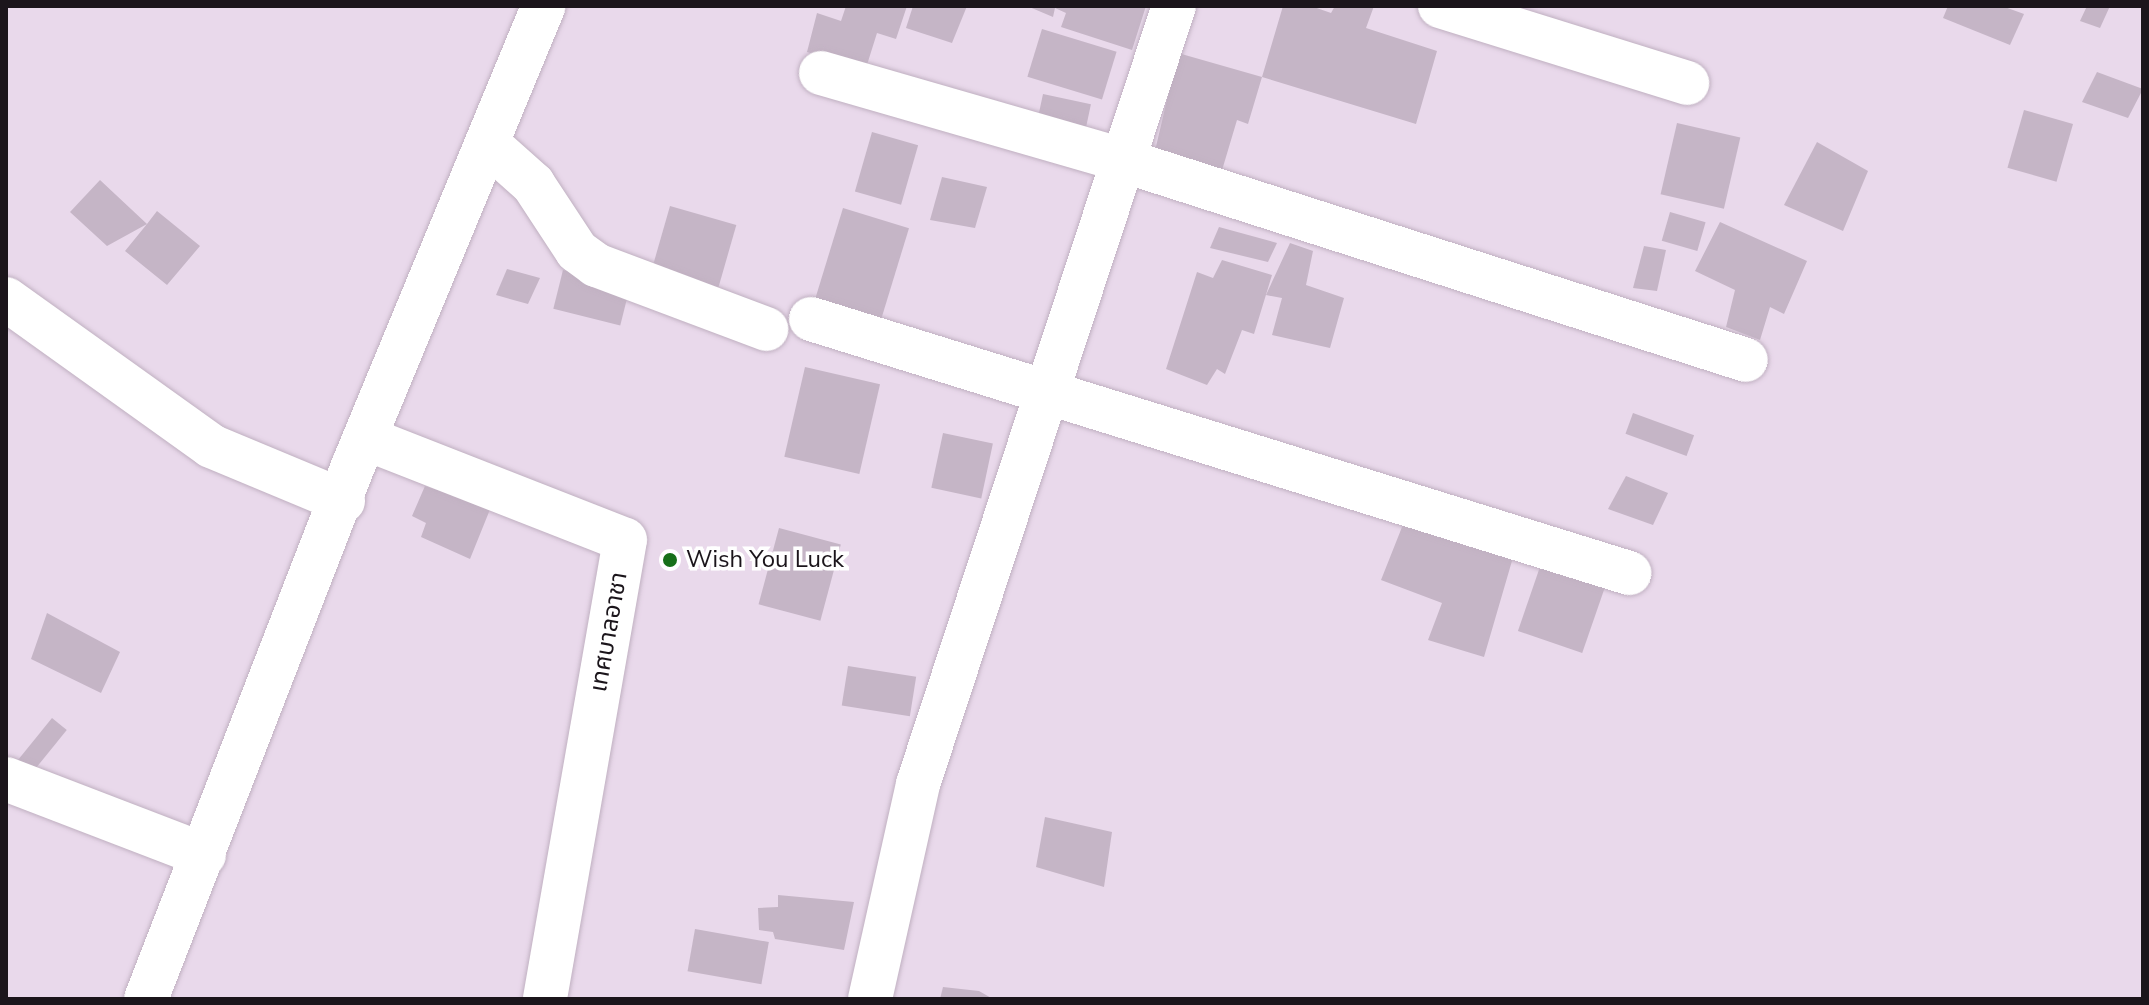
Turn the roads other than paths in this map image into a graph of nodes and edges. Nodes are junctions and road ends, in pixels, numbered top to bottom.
1 (544, 6) edge
2 (1174, 6) edge
3 (1440, 6) edge
4 (821, 73) dead end
5 (1687, 83) dead end
6 (487, 143) junction
7 (1122, 160) junction
8 (6, 299) edge
9 (811, 319) dead end
10 (766, 329) dead end
11 (1746, 360) dead end
12 (1044, 395) junction
13 (365, 438) junction
14 (343, 501) junction
15 (1629, 573) dead end
16 (6, 779) edge
17 (204, 855) junction
18 (146, 999) edge
19 (545, 999) edge
20 (870, 999) edge

1 - 6 street
2 - 7 street
3 - 5 street
4 - 7 street
6 - 10 street
6 - 13 street
7 - 11 street
7 - 12 street
8 - 14 street
9 - 12 street
12 - 15 street
12 - 20 street
13 - 14 street
13 - 19 street, เทศบาลอาชา
14 - 17 street
16 - 17 street
17 - 18 street

